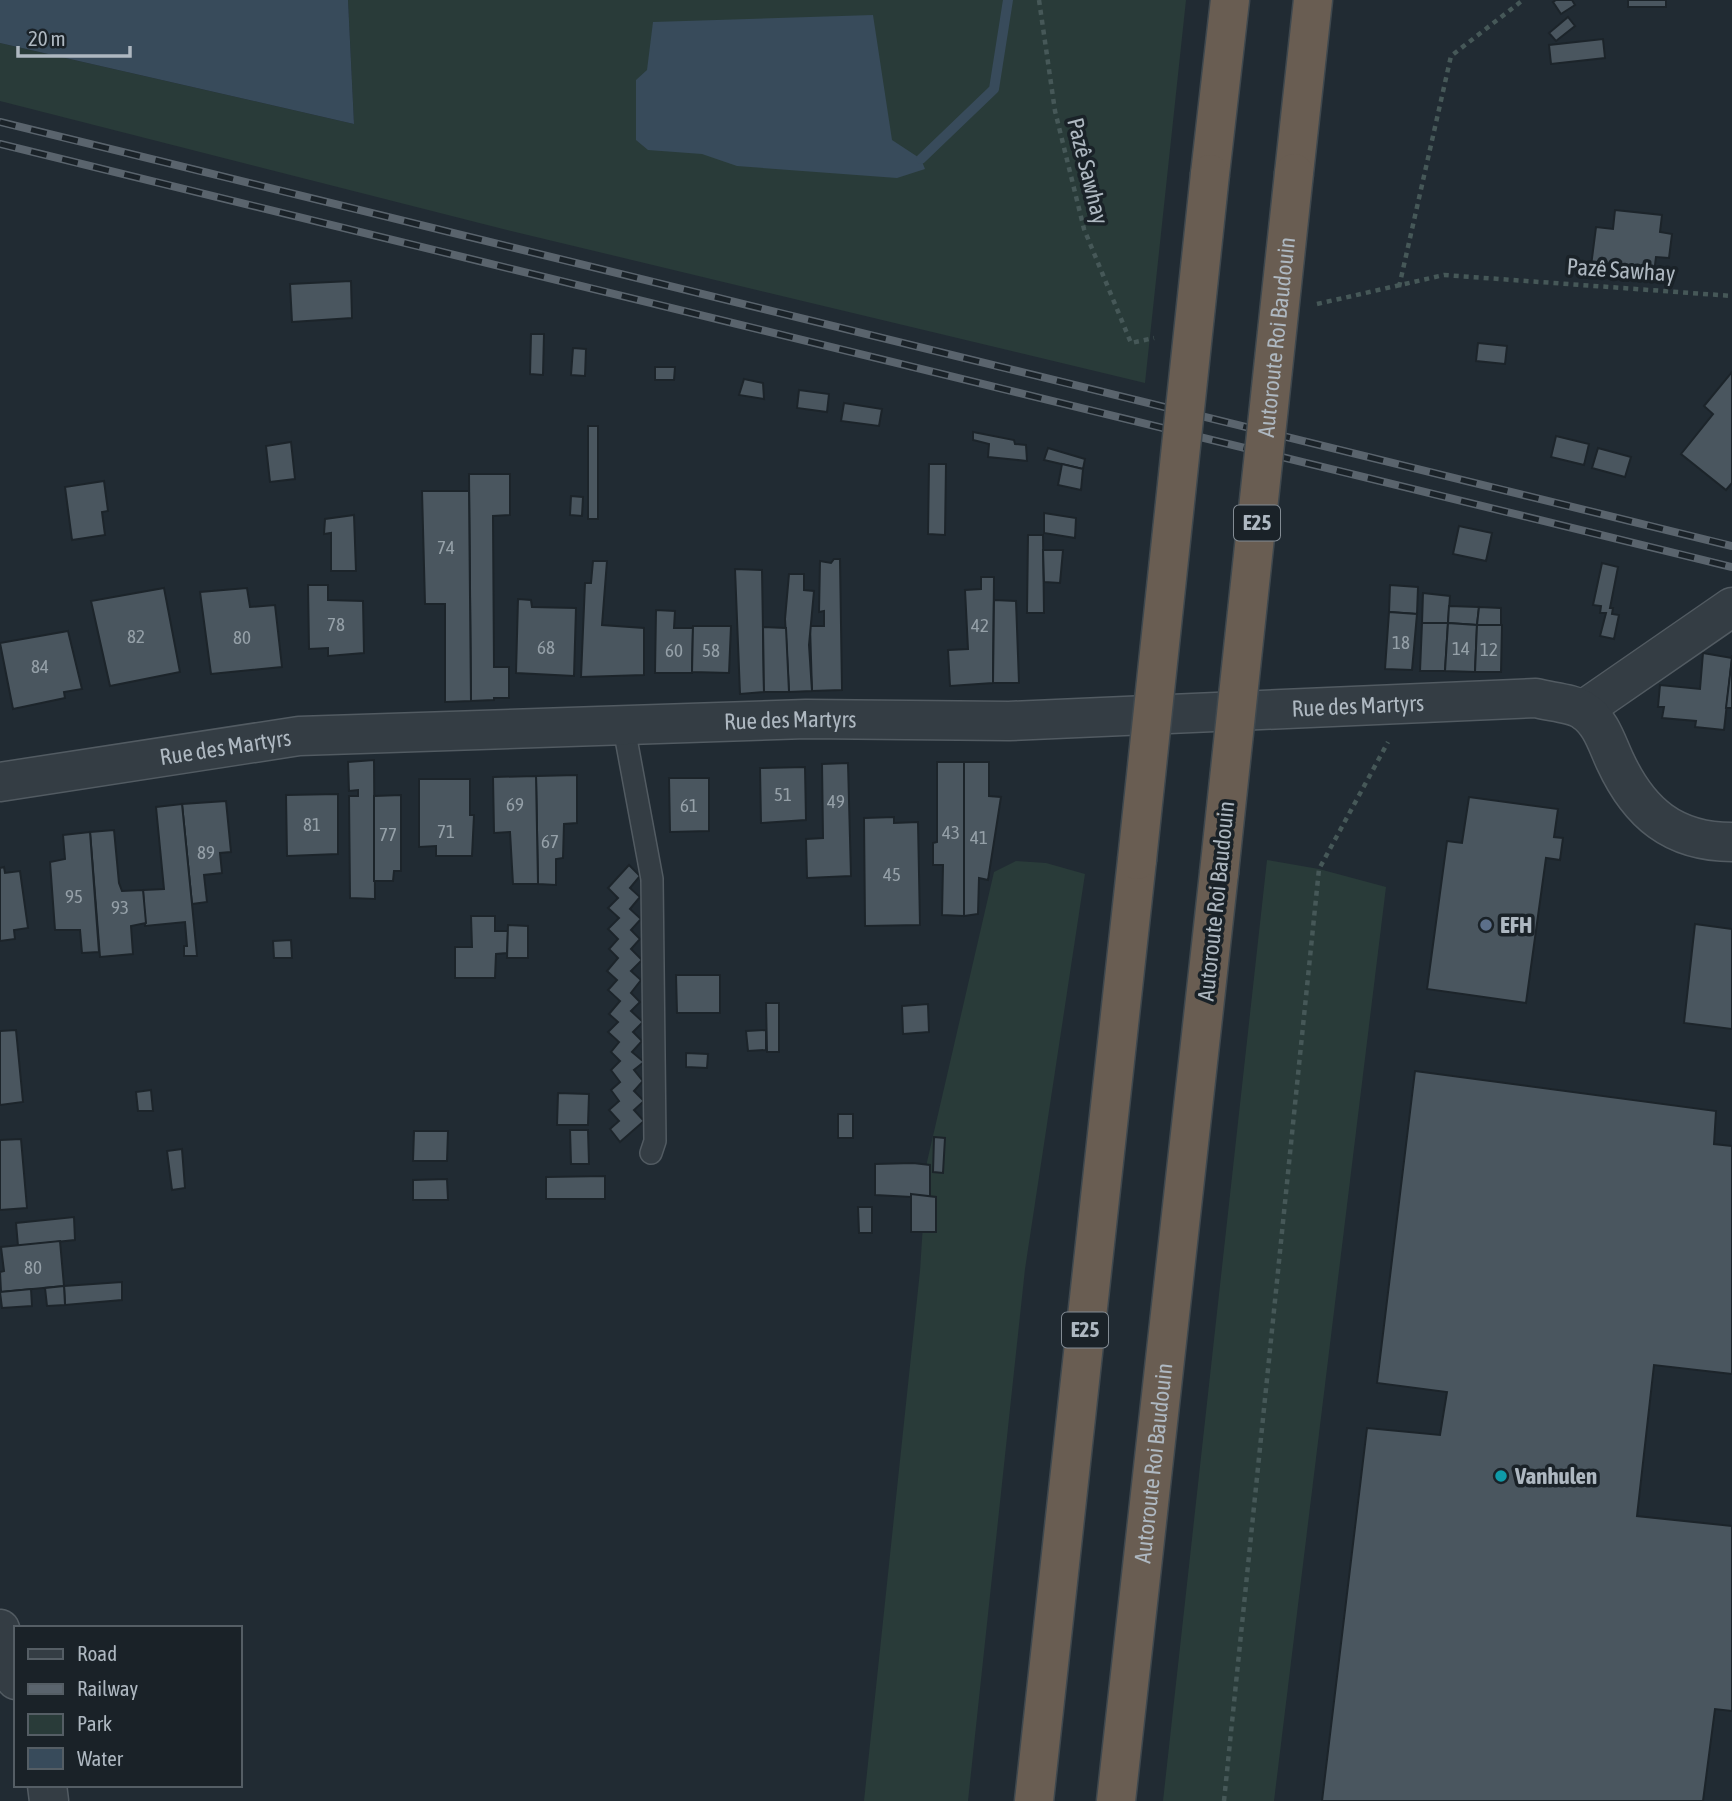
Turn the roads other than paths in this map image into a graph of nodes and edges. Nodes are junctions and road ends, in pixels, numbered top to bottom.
1 (1230, 0) edge
2 (1313, 0) edge
3 (1732, 607) edge
4 (1583, 710) junction
5 (624, 728) junction
6 (0, 782) edge
7 (1732, 842) edge
8 (651, 1153) dead end
9 (0, 1629) edge
10 (14, 1674) edge
11 (1034, 1801) edge
12 (1116, 1801) edge

1 - 11 highway, E25, bridge
2 - 12 highway, Autoroute Roi Baudouin / E25, bridge
3 - 4 street
4 - 5 street, Rue des Martyrs
4 - 7 street
5 - 6 street, Rue des Martyrs
5 - 8 lane
9 - 10 street

